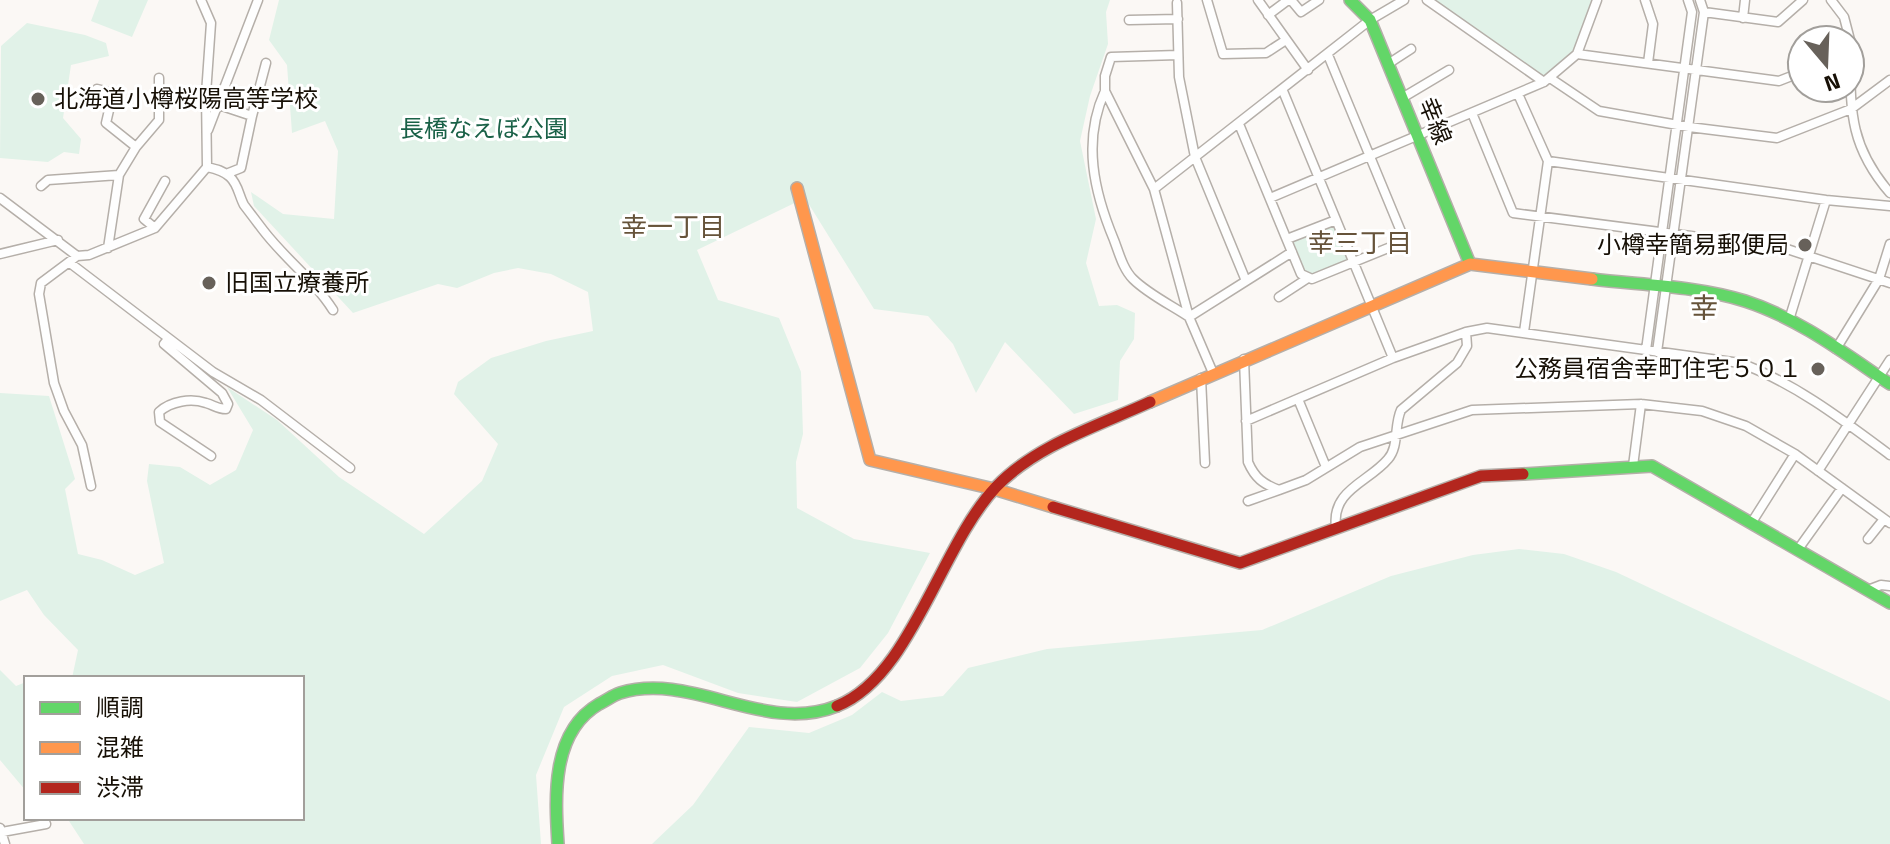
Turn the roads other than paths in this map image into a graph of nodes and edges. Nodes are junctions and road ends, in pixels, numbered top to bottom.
1 (201, 0) edge
2 (258, 0) edge
3 (1207, 0) edge
4 (1258, 0) edge
5 (1290, 0) edge
6 (1319, 0) edge
7 (1350, 0) edge
8 (1404, 0) edge
9 (1427, 0) edge
10 (1597, 0) edge
11 (1645, 0) edge
12 (1688, 0) edge
13 (1700, 0) edge
14 (1745, 0) edge
15 (1803, 0) edge
16 (1831, 0) edge
17 (1177, 3) dead end
18 (1704, 12) junction
19 (1268, 15) junction
20 (1743, 18) junction
21 (1178, 19) junction
22 (1129, 20) dead end
23 (1370, 20) junction
24 (1846, 24) edge
25 (1286, 40) junction
26 (1411, 49) dead end
27 (1577, 54) junction
28 (1178, 55) junction
29 (1328, 55) junction
30 (266, 63) dead end
31 (1648, 63) junction
32 (1388, 64) junction
33 (1684, 68) junction
34 (1308, 70) junction
35 (1449, 70) dead end
36 (1696, 70) junction
37 (159, 78) dead end
38 (1786, 78) edge
39 (1547, 80) junction
40 (1890, 80) edge
41 (97, 89) dead end
42 (1105, 91) junction
43 (1283, 91) junction
44 (1518, 94) junction
45 (1402, 98) junction
46 (1851, 104) edge
47 (219, 105) junction
48 (1851, 109) junction
49 (1472, 113) junction
50 (252, 116) junction
51 (1239, 124) junction
52 (1676, 124) junction
53 (1689, 127) junction
54 (206, 134) junction
55 (1417, 136) junction
56 (136, 147) junction
57 (1370, 155) junction
58 (1195, 157) junction
59 (1548, 161) junction
60 (207, 167) junction
61 (226, 174) junction
62 (119, 175) junction
63 (1318, 178) junction
64 (1669, 178) junction
65 (1682, 180) junction
66 (165, 181) dead end
67 (41, 186) dead end
68 (797, 188) dead end
69 (1154, 189) junction
70 (1890, 193) edge
71 (0, 198) edge
72 (1270, 198) junction
73 (1826, 200) junction
74 (1890, 206) edge
75 (1540, 217) junction
76 (1336, 220) junction
77 (155, 228) junction
78 (1662, 232) junction
79 (1673, 234) junction
80 (1287, 239) junction
81 (58, 240) junction
82 (1890, 244) edge
83 (108, 248) junction
84 (1292, 252) junction
85 (0, 254) edge
86 (77, 256) junction
87 (1809, 256) junction
88 (1354, 262) junction
89 (70, 263) junction
90 (1470, 264) junction
91 (1533, 272) junction
92 (1308, 278) junction
93 (1879, 279) junction
94 (1246, 281) junction
95 (1890, 283) edge
96 (1660, 288) junction
97 (1279, 297) dead end
98 (1373, 305) junction
99 (333, 310) dead end
100 (1189, 317) junction
101 (1789, 320) junction
102 (1466, 332) junction
103 (1524, 332) junction
104 (168, 339) junction
105 (1836, 349) junction
106 (1646, 350) junction
107 (1657, 352) junction
108 (1393, 358) junction
109 (1244, 359) junction
110 (1890, 360) edge
111 (1207, 375) junction
112 (1885, 381) edge
113 (1298, 399) junction
114 (1641, 404) junction
115 (1246, 421) junction
116 (1850, 425) junction
117 (1395, 434) junction
118 (1795, 454) junction
119 (1890, 455) edge
120 (211, 456) dead end
121 (1205, 463) dead end
122 (1633, 466) junction
123 (1326, 467) junction
124 (350, 468) dead end
125 (1818, 471) junction
126 (91, 486) dead end
127 (1842, 488) junction
128 (994, 489) junction
129 (1279, 490) junction
130 (1248, 501) dead end
131 (1887, 521) edge
132 (1752, 522) junction
133 (1336, 527) junction
134 (1868, 539) dead end
135 (1799, 548) junction
136 (1890, 586) edge
137 (1868, 590) junction
138 (1890, 603) edge
139 (46, 824) dead end
140 (1, 829) edge
141 (5, 844) edge
142 (558, 844) edge

1 - 54 street
2 - 47 street
3 - 25 street
4 - 19 street
5 - 6 street
5 - 19 street
7 - 23 street, 幸線
8 - 23 street
9 - 39 street
10 - 27 street
11 - 31 street
12 - 33 street
13 - 18 street
14 - 20 street
15 - 20 street
16 - 24 street
17 - 21 street
18 - 20 street
18 - 36 street
19 - 25 street
21 - 22 street
21 - 28 street
23 - 29 street
23 - 32 street, 幸線
25 - 34 street
26 - 32 street
27 - 31 street
27 - 39 street
28 - 42 street
28 - 58 street
29 - 34 street
29 - 57 street
30 - 50 street
31 - 33 street
32 - 45 street, 幸線
33 - 36 street
33 - 52 street
34 - 43 street
35 - 45 street
36 - 38 street
36 - 53 street
37 - 56 street
39 - 44 street
39 - 52 street
40 - 48 street
41 - 56 street
42 - 69 street
42 - 100 street
43 - 51 street
43 - 63 street
44 - 49 street
44 - 59 street
45 - 55 street, 幸線
46 - 48 street
47 - 50 street
47 - 54 street
48 - 53 street
48 - 70 street
49 - 55 street
49 - 75 street
50 - 61 street
51 - 58 street
51 - 72 street
52 - 53 street
52 - 64 street
53 - 65 street
54 - 60 street
55 - 57 street
55 - 90 street, 幸線
56 - 62 street
57 - 63 street
57 - 88 street
58 - 69 street
58 - 94 street
59 - 64 street
59 - 75 street
60 - 61 street
60 - 77 street
61 - 99 street
62 - 67 street
62 - 83 street
63 - 72 street
63 - 76 street
64 - 65 street
64 - 78 street
65 - 73 street
65 - 79 street
66 - 77 street
68 - 128 street
69 - 100 street
71 - 81 street
72 - 80 street
73 - 74 street
73 - 87 street
75 - 78 street
75 - 91 street
76 - 80 street
76 - 88 street
77 - 83 street
78 - 79 street
78 - 96 street
79 - 87 street
79 - 96 street
80 - 84 street
81 - 85 street
81 - 86 street
82 - 93 street
83 - 86 street
84 - 92 street
84 - 94 street
86 - 89 street
87 - 93 street
87 - 101 street
88 - 92 street
88 - 98 street
89 - 104 street
89 - 126 street
90 - 91 street
90 - 98 street
91 - 96 street
91 - 103 street
92 - 97 street
93 - 95 street
93 - 105 street
94 - 100 street
96 - 101 street
96 - 106 street
96 - 107 street
98 - 108 street
98 - 109 street
100 - 111 street
101 - 105 street
102 - 103 street
102 - 108 street
102 - 117 street
103 - 106 street
104 - 120 street
104 - 124 street
105 - 112 street
106 - 107 street
107 - 116 street
108 - 113 street
109 - 111 street
109 - 115 street
110 - 112 street
111 - 121 street
111 - 128 street
112 - 116 street
113 - 115 street
113 - 123 street
114 - 117 street
114 - 118 street
114 - 122 street
115 - 129 street
116 - 119 street
116 - 125 street
117 - 123 street
117 - 133 street
118 - 125 street
118 - 132 street
122 - 132 street
122 - 133 street
123 - 129 street
125 - 127 street
127 - 131 street
127 - 135 street
128 - 133 street
128 - 142 street
129 - 130 street
131 - 134 street
132 - 135 street
135 - 137 street
136 - 137 street
137 - 138 street
139 - 140 street
140 - 141 street

